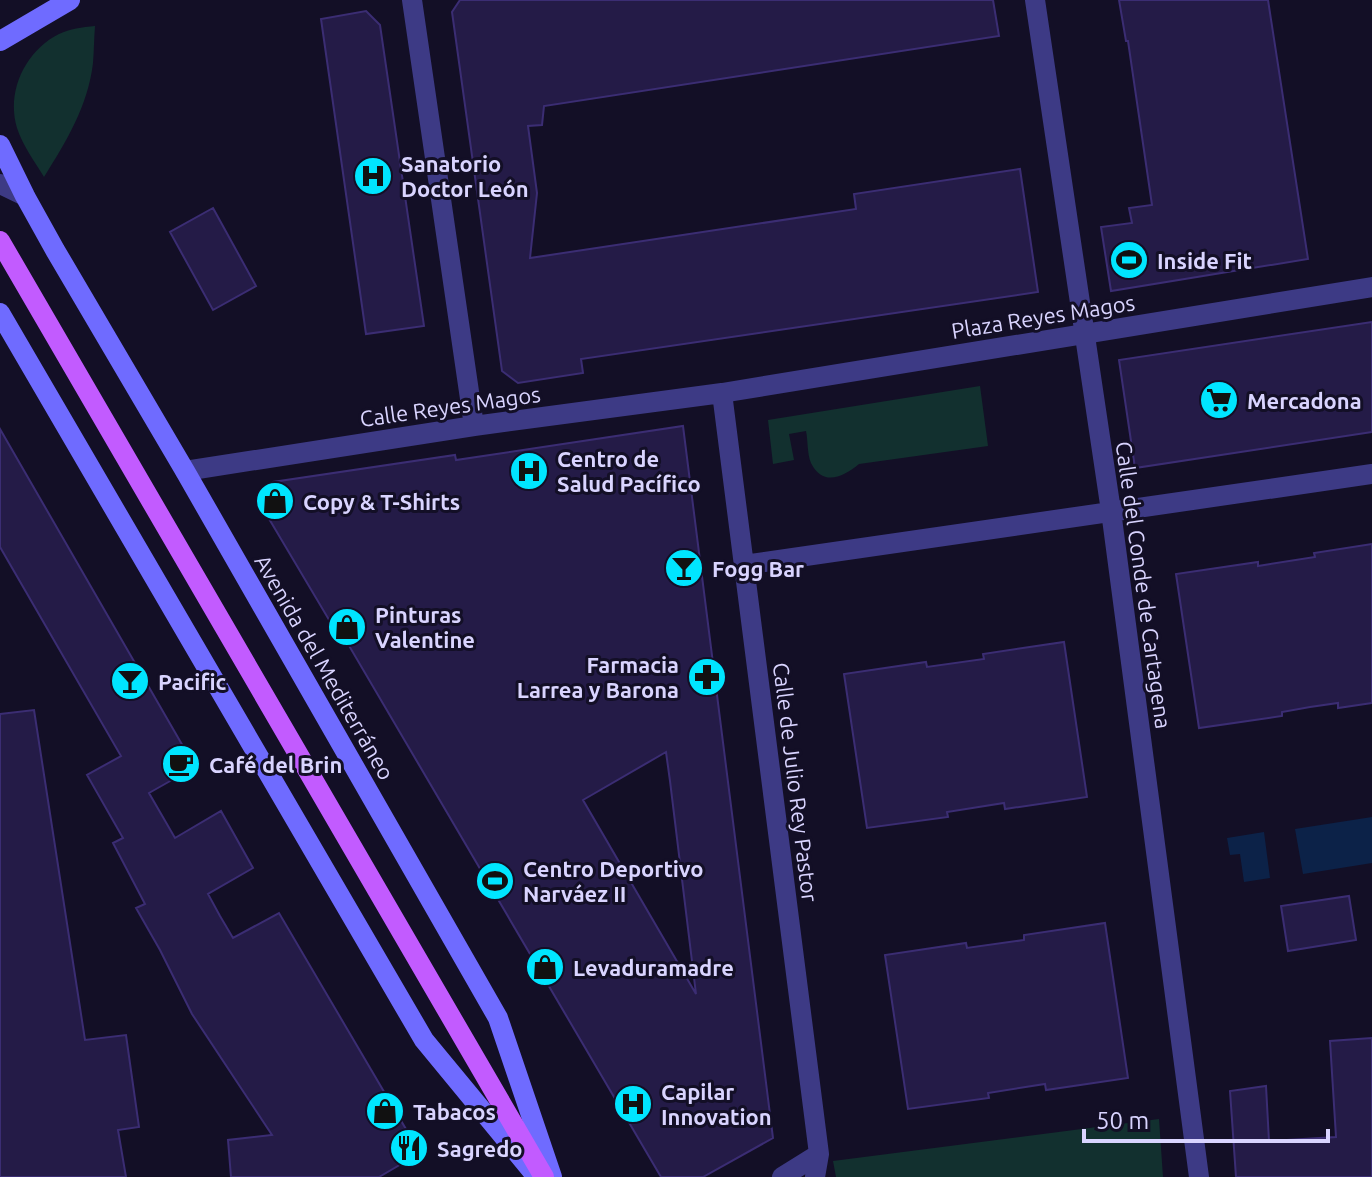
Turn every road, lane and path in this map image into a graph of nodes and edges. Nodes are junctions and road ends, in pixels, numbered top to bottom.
1 (70, 0) edge
2 (412, 0) edge
3 (1035, 0) edge
4 (0, 41) edge
5 (0, 145) edge
6 (0, 184) edge
7 (25, 196) junction
8 (0, 241) edge
9 (1372, 287) edge
10 (0, 313) edge
11 (1085, 334) junction
12 (722, 393) junction
13 (474, 426) junction
14 (185, 471) junction
15 (1372, 474) edge
16 (1111, 511) junction
17 (744, 565) junction
18 (819, 1154) junction
19 (537, 1177) edge
20 (544, 1177) edge
21 (552, 1177) edge
22 (782, 1177) edge
23 (815, 1177) edge
24 (1199, 1177) edge

1 - 4 main road
2 - 13 street
3 - 11 street, Calle del Conde de Cartagena
5 - 7 main road, Avenida del Mediterráneo
6 - 7 street
7 - 14 main road, Avenida del Mediterráneo
8 - 20 main road
9 - 11 street, Plaza Reyes Magos
10 - 19 main road
11 - 12 street, Plaza Reyes Magos
11 - 16 street, Calle del Conde de Cartagena
12 - 13 street, Calle Reyes Magos
12 - 17 street, Calle de Julio Rey Pastor
13 - 14 street, Calle Reyes Magos
14 - 21 main road, Avenida del Mediterráneo
15 - 16 street
16 - 17 street
16 - 24 street, Calle del Conde de Cartagena
17 - 18 street, Calle de Julio Rey Pastor
18 - 22 street
18 - 23 street, Calle de Julio Rey Pastor

